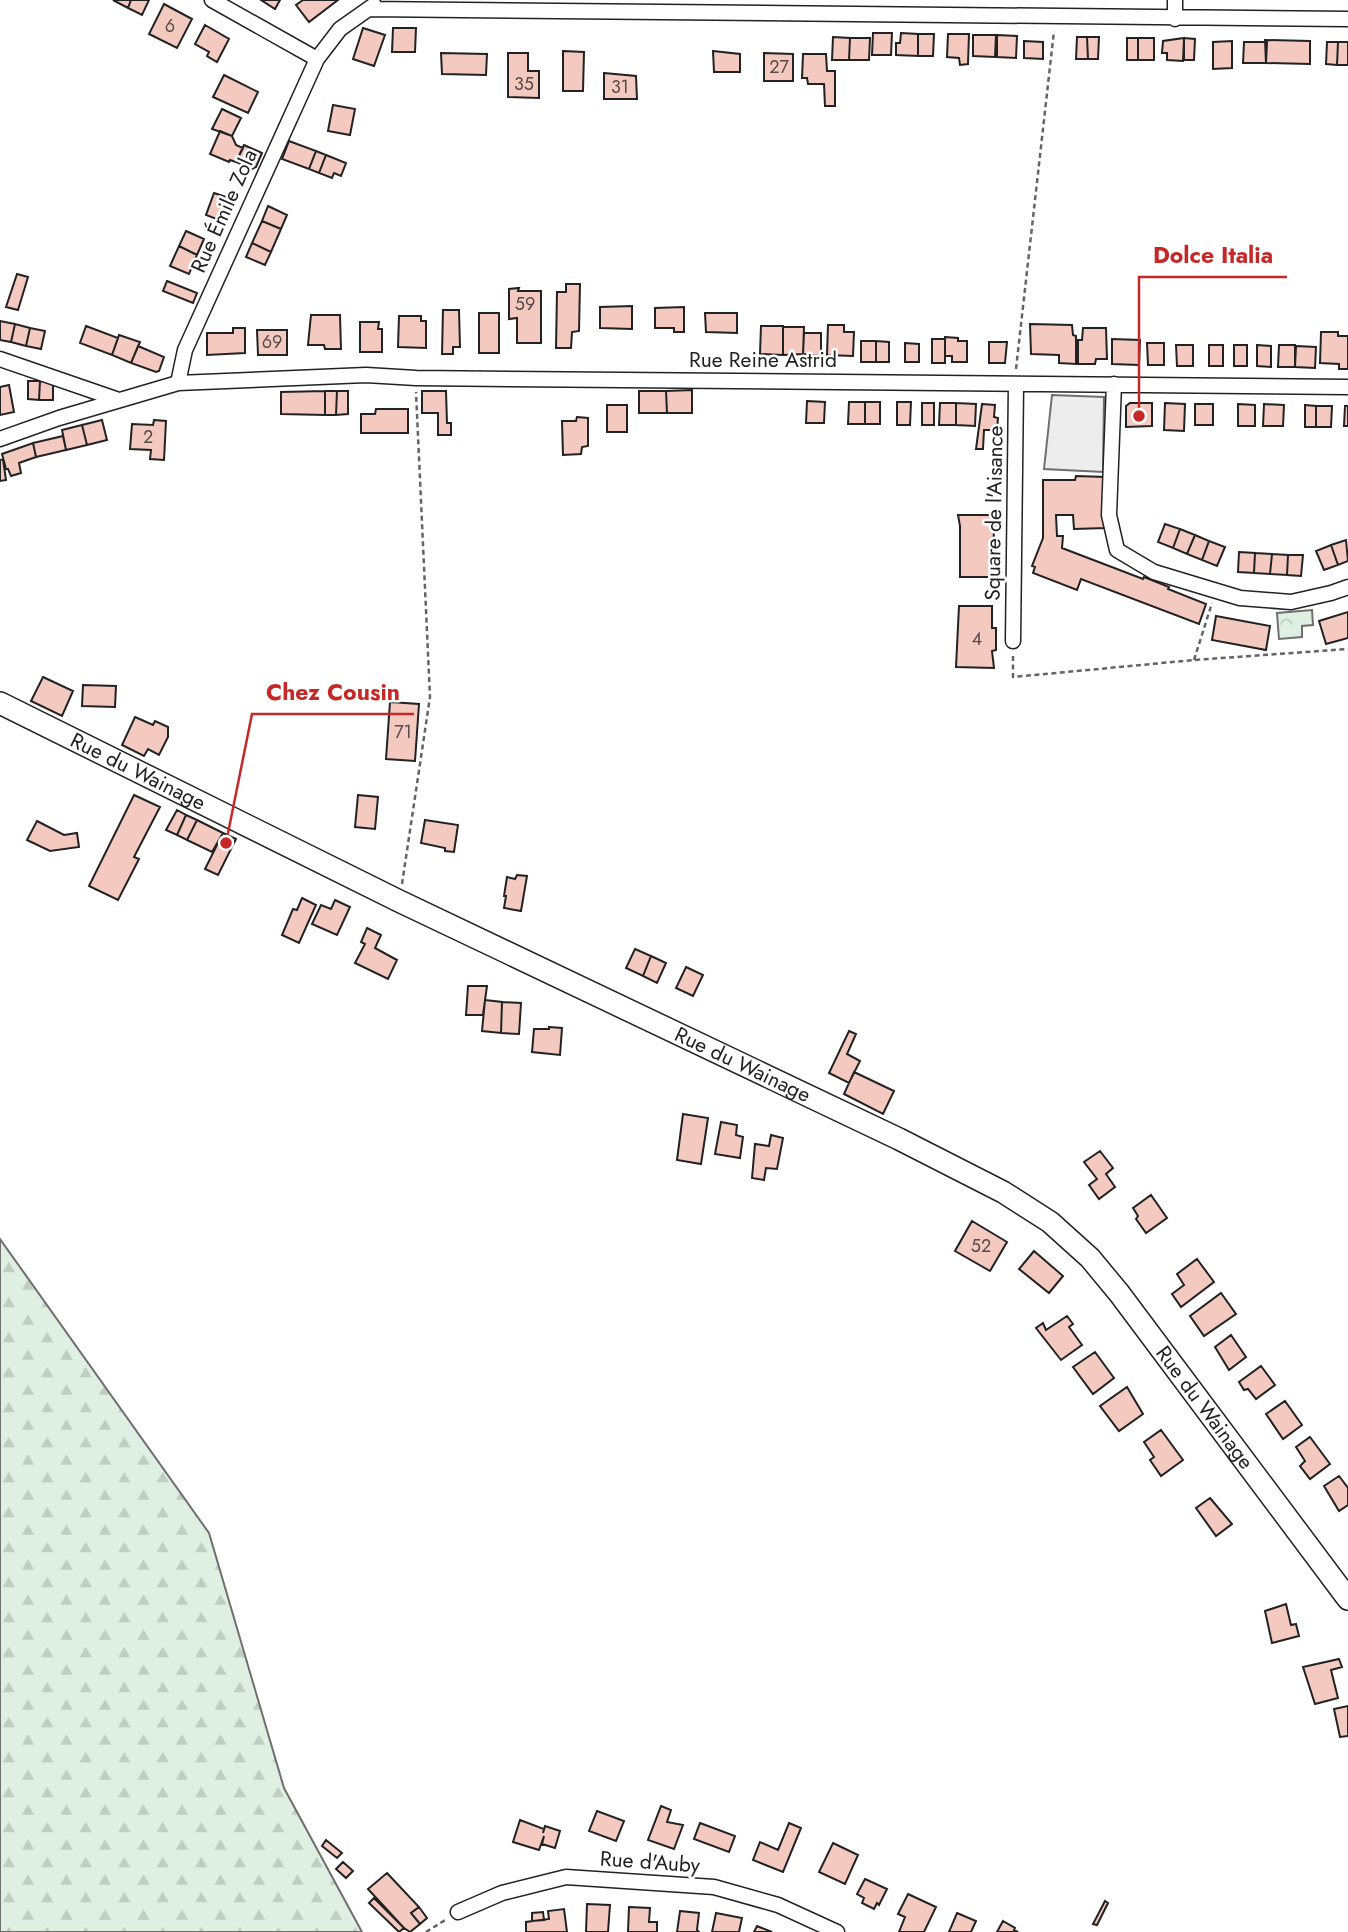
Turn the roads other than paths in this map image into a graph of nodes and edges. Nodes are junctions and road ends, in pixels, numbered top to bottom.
1 (212, 0) edge
2 (855, 0) edge
3 (1175, 0) edge
4 (374, 4) edge
5 (839, 14) junction
6 (1175, 19) junction
7 (1348, 19) edge
8 (317, 59) junction
9 (0, 359) edge
10 (1016, 378) junction
11 (178, 383) junction
12 (1114, 384) junction
13 (1348, 387) edge
14 (119, 400) junction
15 (0, 439) edge
16 (1348, 587) edge
17 (1013, 641) road end
18 (0, 703) edge
19 (1348, 1599) edge
20 (458, 1912) road end
21 (837, 1932) edge

1 - 8 street
2 - 5 street
3 - 6 street
4 - 5 street
4 - 8 street, Rue Émile Zola
5 - 6 street
6 - 7 street
8 - 11 street, Rue Émile Zola
9 - 14 street
10 - 11 street, Rue Reine Astrid
10 - 12 street, Rue Reine Astrid
10 - 17 street, Square de l'Aisance
11 - 14 street, Rue Reine Astrid
12 - 13 street, Rue Reine Astrid
12 - 16 street
14 - 15 street, Rue Reine Astrid
18 - 19 main road, Rue du Wainage
20 - 21 street, Rue d'Auby

